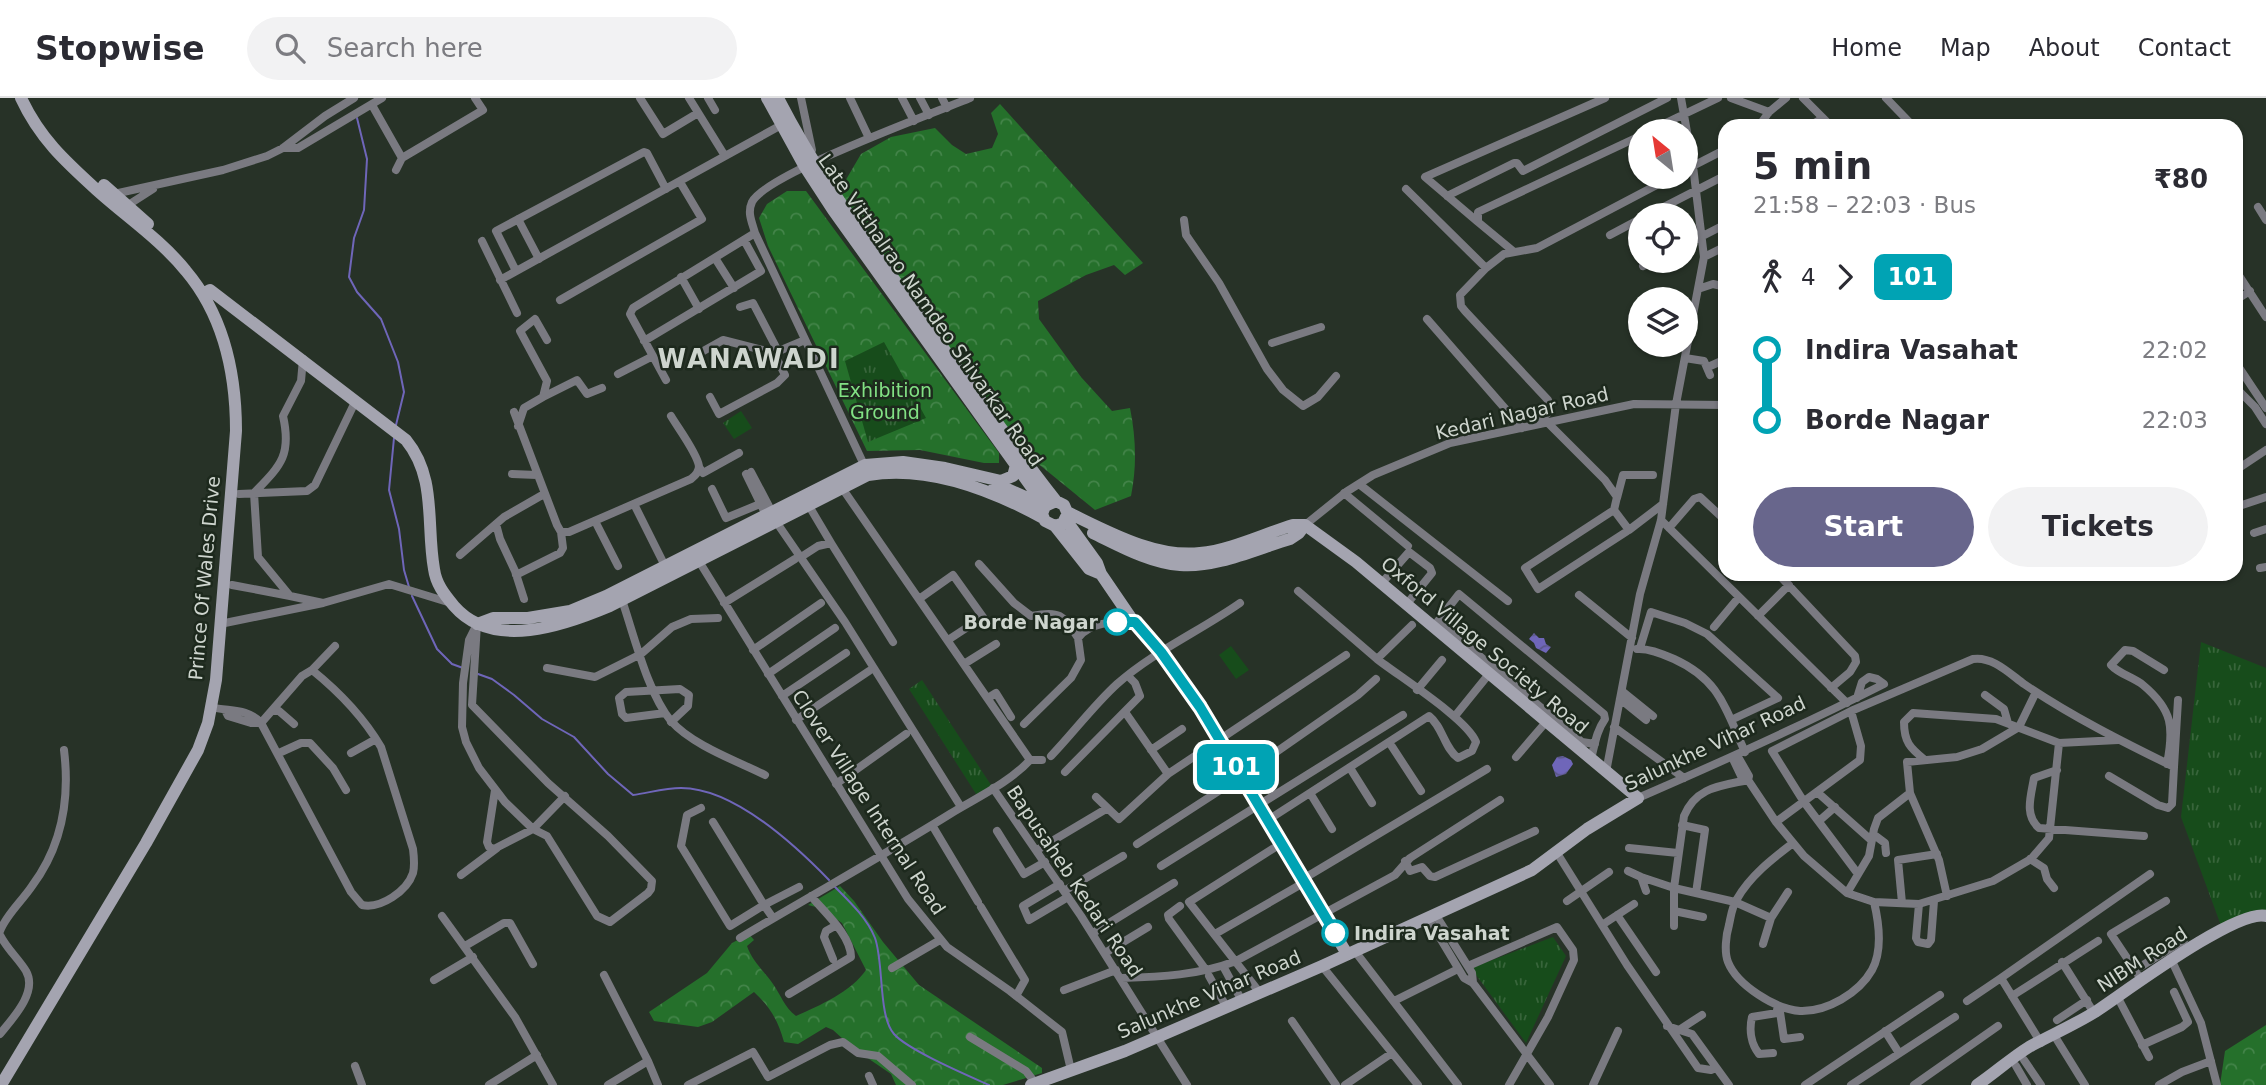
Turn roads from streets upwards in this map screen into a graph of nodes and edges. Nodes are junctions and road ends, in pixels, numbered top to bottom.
1 (21, 98) edge
2 (30, 98) edge
3 (354, 98) edge
4 (382, 98) edge
5 (475, 98) edge
6 (640, 98) edge
7 (689, 98) edge
8 (708, 98) edge
9 (768, 98) edge
10 (778, 98) edge
11 (801, 98) edge
12 (850, 98) edge
13 (902, 98) edge
14 (920, 98) edge
15 (942, 98) edge
16 (1605, 98) edge
17 (1667, 98) edge
18 (1681, 98) edge
19 (1718, 98) edge
20 (1731, 98) edge
21 (1786, 98) edge
22 (1803, 98) edge
23 (1886, 98) edge
24 (966, 99) edge
25 (372, 105) junction
26 (947, 108) junction
27 (715, 110) dead end
28 (1769, 112) junction
29 (698, 113) junction
30 (929, 115) junction
31 (1685, 115) junction
32 (1822, 118) edge
33 (1676, 119) edge
34 (1685, 119) edge
35 (1764, 119) edge
36 (1906, 119) edge
37 (914, 121) junction
38 (785, 123) junction
39 (869, 138) junction
40 (1628, 142) edge
41 (283, 148) junction
42 (1718, 153) edge
43 (725, 156) junction
44 (402, 158) junction
45 (809, 161) junction
46 (1698, 163) edge
47 (396, 170) dead end
48 (1718, 179) edge
49 (680, 182) junction
50 (162, 185) junction
51 (666, 189) junction
52 (1406, 189) dead end
53 (1649, 189) edge
54 (1695, 191) junction
55 (1447, 196) junction
56 (111, 197) junction
57 (1672, 203) edge
58 (2258, 207) dead end
59 (124, 208) junction
60 (518, 219) junction
61 (1185, 220) dead end
62 (2266, 220) edge
63 (1478, 222) junction
64 (1628, 225) edge
65 (1718, 228) edge
66 (755, 233) junction
67 (1610, 235) dead end
68 (1701, 236) junction
69 (1698, 238) edge
70 (744, 240) junction
71 (482, 241) dead end
72 (1718, 250) edge
73 (1513, 251) junction
74 (1704, 257) junction
75 (540, 258) junction
76 (715, 258) junction
77 (1486, 268) junction
78 (516, 271) junction
79 (681, 278) junction
80 (500, 280) junction
81 (2243, 282) edge
82 (1718, 286) edge
83 (734, 288) junction
84 (1698, 289) joint
85 (206, 292) junction
86 (2250, 292) junction
87 (2243, 296) edge
88 (560, 300) dead end
89 (740, 307) dead end
90 (699, 309) junction
91 (517, 313) dead end
92 (2266, 317) edge
93 (1427, 319) dead end
94 (1321, 327) dead end
95 (547, 340) dead end
96 (805, 340) junction
97 (644, 341) junction
98 (1272, 343) dead end
99 (776, 352) junction
100 (698, 354) dead end
101 (653, 356) junction
102 (1685, 358) joint
103 (303, 359) junction
104 (1718, 365) edge
105 (618, 374) dead end
106 (2243, 374) edge
107 (1336, 376) dead end
108 (666, 380) dead end
109 (601, 388) dead end
110 (2243, 395) edge
111 (543, 397) junction
112 (710, 397) dead end
113 (356, 400) junction
114 (1676, 404) junction
115 (1718, 405) edge
116 (2266, 408) edge
117 (514, 412) dead end
118 (671, 416) dead end
119 (1547, 422) junction
120 (2266, 424) edge
121 (1535, 425) junction
122 (518, 426) junction
123 (1522, 428) junction
124 (2266, 450) edge
125 (739, 453) dead end
126 (1016, 465) junction
127 (2243, 465) edge
128 (699, 467) junction
129 (866, 470) junction
130 (512, 474) dead end
131 (537, 475) junction
132 (1653, 475) dead end
133 (984, 479) junction
134 (839, 484) junction
135 (1359, 484) junction
136 (712, 489) dead end
137 (254, 493) junction
138 (1344, 493) junction
139 (239, 494) junction
140 (544, 494) junction
141 (2266, 497) edge
142 (634, 504) junction
143 (1663, 504) junction
144 (1615, 505) junction
145 (2243, 505) edge
146 (1048, 508) junction
147 (812, 511) dead end
148 (769, 513) junction
149 (1718, 514) edge
150 (1063, 519) junction
151 (1661, 520) junction
152 (595, 521) junction
153 (496, 524) junction
154 (1305, 524) junction
155 (1669, 528) junction
156 (2266, 529) edge
157 (1629, 530) junction
158 (561, 532) junction
159 (2254, 533) dead end
160 (831, 543) junction
161 (1117, 545) junction
162 (1408, 546) dead end
163 (460, 555) dead end
164 (697, 557) junction
165 (798, 558) junction
166 (979, 564) dead end
167 (618, 566) dead end
168 (1099, 568) junction
169 (668, 571) junction
170 (516, 575) junction
171 (1718, 576) edge
172 (1723, 581) edge
173 (1785, 581) edge
174 (1381, 584) junction
175 (232, 585) junction
176 (1789, 585) junction
177 (1298, 591) dead end
178 (1579, 595) dead end
179 (290, 596) junction
180 (1739, 597) junction
181 (524, 599) dead end
182 (919, 599) junction
183 (622, 600) junction
184 (1508, 601) dead end
185 (323, 603) junction
186 (451, 603) junction
187 (724, 603) junction
188 (821, 603) dead end
189 (1240, 603) dead end
190 (1406, 604) junction
191 (1758, 615) junction
192 (718, 618) dead end
193 (1135, 622) junction
194 (224, 624) junction
195 (477, 624) junction
196 (1436, 624) junction
197 (1412, 625) dead end
198 (1714, 627) dead end
199 (835, 628) dead end
200 (1078, 638) junction
201 (1632, 638) junction
202 (948, 640) junction
203 (893, 642) dead end
204 (996, 644) dead end
205 (335, 646) dead end
206 (1640, 648) junction
207 (1630, 649) junction
208 (753, 650) junction
209 (1161, 652) junction
210 (846, 653) dead end
211 (641, 654) junction
212 (1346, 654) dead end
213 (1377, 659) junction
214 (1442, 660) dead end
215 (964, 664) junction
216 (547, 668) dead end
217 (312, 670) junction
218 (2164, 670) dead end
219 (869, 671) dead end
220 (768, 674) junction
221 (1489, 674) junction
222 (469, 676) junction
223 (1128, 676) junction
224 (1376, 680) dead end
225 (1831, 688) junction
226 (1417, 690) junction
227 (654, 691) junction
228 (2036, 692) junction
229 (1621, 695) junction
230 (1985, 695) dead end
231 (782, 696) junction
232 (988, 698) junction
233 (1857, 698) junction
234 (2178, 700) dead end
235 (1849, 707) junction
236 (218, 709) junction
237 (272, 711) junction
238 (1125, 712) junction
239 (665, 713) junction
240 (1403, 715) dead end
241 (483, 716) junction
242 (1455, 716) junction
243 (1011, 717) dead end
244 (1650, 718) dead end
245 (796, 720) junction
246 (1731, 720) junction
247 (671, 722) junction
248 (1546, 722) junction
249 (261, 723) junction
250 (2008, 723) junction
251 (294, 724) dead end
252 (1024, 724) dead end
253 (462, 727) junction
254 (1614, 727) junction
255 (2019, 727) junction
256 (1182, 729) dead end
257 (906, 734) dead end
258 (376, 739) junction
259 (1220, 740) junction
260 (2118, 740) junction
261 (1389, 742) junction
262 (2059, 743) junction
263 (64, 750) dead end
264 (1151, 750) junction
265 (1593, 750) junction
266 (279, 753) junction
267 (351, 753) dead end
268 (1738, 755) junction
269 (1051, 756) dead end
270 (1516, 757) dead end
271 (1030, 760) junction
272 (1925, 760) junction
273 (1042, 761) dead end
274 (2171, 765) junction
275 (1350, 768) junction
276 (1488, 769) dead end
277 (2057, 769) junction
278 (1065, 772) dead end
279 (1605, 772) junction
280 (1168, 774) junction
281 (765, 775) dead end
282 (1242, 776) junction
283 (2109, 776) dead end
284 (1684, 778) junction
285 (1748, 780) junction
286 (836, 784) junction
287 (993, 788) junction
288 (346, 790) dead end
289 (495, 790) junction
290 (1421, 792) dead end
291 (1817, 792) junction
292 (1310, 793) junction
293 (1910, 793) junction
294 (565, 796) junction
295 (1096, 797) dead end
296 (1638, 798) junction
297 (1500, 800) dead end
298 (1804, 802) junction
299 (1372, 803) dead end
300 (1260, 806) junction
301 (961, 807) junction
302 (1835, 807) junction
303 (701, 808) dead end
304 (1106, 809) junction
305 (1268, 820) junction
306 (1819, 821) junction
307 (713, 822) dead end
308 (1776, 822) junction
309 (932, 825) junction
310 (1682, 825) junction
311 (533, 829) junction
312 (1332, 829) dead end
313 (2050, 829) junction
314 (997, 831) dead end
315 (1535, 831) dead end
316 (2144, 836) dead end
317 (1872, 837) junction
318 (1282, 843) junction
319 (1793, 843) junction
320 (1137, 844) dead end
321 (497, 848) junction
322 (1629, 848) dead end
323 (1037, 850) junction
324 (1557, 853) junction
325 (1678, 853) junction
326 (1886, 853) dead end
327 (1937, 854) junction
328 (1123, 856) dead end
329 (881, 857) junction
330 (2030, 859) junction
331 (1045, 862) junction
332 (1405, 862) junction
333 (1161, 866) dead end
334 (1628, 871) dead end
335 (1609, 872) dead end
336 (1858, 874) junction
337 (2150, 874) dead end
338 (461, 875) dead end
339 (1641, 877) junction
340 (1304, 881) junction
341 (1174, 883) dead end
342 (799, 887) dead end
343 (1674, 888) junction
344 (2054, 888) dead end
345 (1064, 891) junction
346 (1582, 891) junction
347 (1646, 891) dead end
348 (1788, 892) dead end
349 (1696, 893) junction
350 (1847, 893) junction
351 (815, 894) junction
352 (1947, 896) junction
353 (1567, 901) dead end
354 (1934, 901) junction
355 (2166, 901) dead end
356 (1735, 902) junction
357 (1874, 902) junction
358 (1634, 904) dead end
359 (1902, 904) junction
360 (1919, 904) junction
361 (764, 905) junction
362 (1180, 906) dead end
363 (1674, 911) junction
364 (1324, 914) junction
365 (1617, 915) junction
366 (442, 916) dead end
367 (1431, 916) junction
368 (2266, 916) edge
369 (773, 918) junction
370 (1703, 918) dead end
371 (1771, 918) junction
372 (1602, 925) junction
373 (835, 926) junction
374 (1674, 926) dead end
375 (1147, 927) dead end
376 (0, 933) edge
377 (1093, 933) junction
378 (1215, 934) junction
379 (740, 938) dead end
380 (940, 940) junction
381 (2184, 940) dead end
382 (2098, 941) dead end
383 (1763, 944) dead end
384 (465, 946) junction
385 (1351, 952) junction
386 (1105, 953) junction
387 (473, 957) junction
388 (833, 959) dead end
389 (2171, 959) junction
390 (1236, 961) junction
391 (2062, 962) junction
392 (533, 964) dead end
393 (1223, 966) junction
394 (1322, 967) junction
395 (892, 968) dead end
396 (1463, 968) junction
397 (1116, 970) junction
398 (1656, 972) dead end
399 (1208, 973) junction
400 (604, 975) dead end
401 (2138, 975) junction
402 (1122, 978) junction
403 (2001, 978) junction
404 (434, 980) dead end
405 (1064, 990) dead end
406 (2174, 992) dead end
407 (789, 993) dead end
408 (1260, 993) junction
409 (1940, 995) dead end
410 (1016, 996) junction
411 (2012, 996) junction
412 (2117, 996) junction
413 (2087, 1000) junction
414 (1242, 1001) junction
415 (1394, 1001) junction
416 (1967, 1001) dead end
417 (1227, 1008) junction
418 (1777, 1008) junction
419 (2094, 1013) junction
420 (1702, 1015) dead end
421 (1955, 1017) dead end
422 (2057, 1020) dead end
423 (1292, 1021) dead end
424 (1667, 1026) junction
425 (1998, 1026) dead end
426 (1679, 1030) junction
427 (1618, 1031) dead end
428 (1885, 1031) junction
429 (0, 1034) edge
430 (1158, 1035) junction
431 (2054, 1035) junction
432 (970, 1037) dead end
433 (1800, 1037) dead end
434 (2041, 1042) junction
435 (2142, 1045) junction
436 (1392, 1053) junction
437 (1528, 1053) junction
438 (1773, 1053) dead end
439 (1899, 1053) junction
440 (537, 1055) junction
441 (2149, 1057) dead end
442 (648, 1061) junction
443 (2211, 1061) junction
444 (2020, 1063) junction
445 (355, 1066) dead end
446 (1716, 1068) junction
447 (1070, 1070) junction
448 (4, 1082) edge
449 (1034, 1084) edge
450 (1185, 1084) edge
451 (1548, 1084) edge
452 (362, 1085) edge
453 (489, 1085) edge
454 (553, 1085) edge
455 (608, 1085) edge
456 (658, 1085) edge
457 (688, 1085) edge
458 (912, 1085) edge
459 (1336, 1085) edge
460 (1345, 1085) edge
461 (1418, 1085) edge
462 (1458, 1085) edge
463 (1509, 1085) edge
464 (1593, 1085) edge
465 (1729, 1085) edge
466 (1805, 1085) edge
467 (1851, 1085) edge
468 (1914, 1085) edge
469 (1977, 1085) edge
470 (1993, 1085) edge
471 (2027, 1085) edge
472 (2041, 1085) edge
473 (2085, 1085) edge
474 (2160, 1085) edge
475 (2217, 1085) edge

1 - 56 street, Prince Of Wales Drive
2 - 56 street, Prince Of Wales Drive
3 - 41 street
4 - 25 street
5 - 44 street
6 - 29 street
7 - 29 street
8 - 27 street
9 - 38 street, Late Vitthalrao Namdeo Shivarkar Road
10 - 38 street, Late Vitthalrao Namdeo Shivarkar Road
11 - 45 street
12 - 39 street
13 - 37 street
14 - 30 street
15 - 26 street
16 - 55 street
17 - 55 street
18 - 31 street
19 - 31 street
20 - 28 street
21 - 28 street
22 - 32 street
23 - 36 street
24 - 26 street
25 - 41 street
25 - 44 street
26 - 30 street
28 - 35 street
29 - 43 street
30 - 37 street
31 - 33 street
31 - 34 street
37 - 39 street
38 - 43 street
38 - 45 street, Late Vitthalrao Namdeo Shivarkar Road
39 - 45 street
40 - 63 street
41 - 50 street
42 - 46 street
43 - 49 street
44 - 47 street
45 - 66 street
45 - 126 street, Late Vitthalrao Namdeo Shivarkar Road
45 - 146 street, Late Vitthalrao Namdeo Shivarkar Road
48 - 54 street
49 - 51 street
49 - 88 street
50 - 56 street
50 - 59 street
51 - 60 street
51 - 75 street
52 - 77 street
53 - 73 street
54 - 57 street
54 - 68 street
55 - 63 street
56 - 59 street, Prince Of Wales Drive
58 - 62 street
59 - 85 street, Prince Of Wales Drive
60 - 75 street
60 - 78 street
61 - 107 street
63 - 73 street
64 - 67 street
65 - 68 street
66 - 70 street
66 - 96 street
68 - 69 street
68 - 74 street
70 - 76 street
70 - 83 street
71 - 80 street
72 - 74 street
73 - 77 street
74 - 84 street
75 - 78 street
76 - 79 street
76 - 83 street
77 - 121 street
78 - 80 street
79 - 90 street
79 - 97 street
80 - 91 street
81 - 86 street
82 - 84 street
83 - 90 street
85 - 103 street
85 - 139 street, Prince Of Wales Drive
85 - 194 street, Prince Of Wales Drive
86 - 87 street
86 - 92 street
89 - 99 street
90 - 97 street
93 - 123 street
94 - 98 street
95 - 111 street
96 - 99 street
96 - 129 street
97 - 101 street
99 - 100 street
99 - 112 street
101 - 105 street
101 - 108 street
102 - 104 street
102 - 114 street
103 - 113 street
103 - 137 street
106 - 116 street
109 - 111 street
110 - 120 street
111 - 122 street
113 - 137 street
113 - 186 street
114 - 115 street, Kedari Nagar Road
114 - 119 street, Kedari Nagar Road
114 - 143 street
117 - 122 street
118 - 128 street
119 - 121 street, Kedari Nagar Road
119 - 144 street
121 - 123 street, Kedari Nagar Road
122 - 131 street
123 - 135 street, Kedari Nagar Road
124 - 127 street
125 - 128 street
126 - 133 street
126 - 146 street, Late Vitthalrao Namdeo Shivarkar Road
128 - 142 street
129 - 133 street
129 - 134 street
129 - 146 street
130 - 131 street
131 - 140 street
132 - 144 street
133 - 146 street
134 - 148 street
134 - 182 street, Bapusaheb Kedari Road
135 - 138 street, Kedari Nagar Road
135 - 184 street
136 - 148 street
137 - 139 street
137 - 179 street
138 - 154 street, Kedari Nagar Road
138 - 162 street
139 - 175 street, Prince Of Wales Drive
140 - 153 street
140 - 158 street
141 - 145 street
142 - 152 street
142 - 169 street
143 - 151 street
143 - 157 street
144 - 157 street
144 - 157 street
146 - 150 street
146 - 150 street
147 - 160 street
148 - 148 street
148 - 164 street
148 - 165 street
149 - 155 street
150 - 154 street
150 - 161 street
150 - 168 street
151 - 155 street
151 - 201 street
152 - 158 street
152 - 167 street
153 - 163 street
153 - 170 street
154 - 161 street
154 - 174 street, Oxford Village Society Road
155 - 171 street
156 - 159 street
158 - 170 street
160 - 165 street
160 - 203 street
161 - 168 street
164 - 169 street
164 - 187 street, Clover Village Internal Road
165 - 187 street
165 - 301 street
166 - 200 street
168 - 193 street
169 - 183 street
169 - 195 street
170 - 181 street
172 - 180 street
173 - 176 street
174 - 190 street, Oxford Village Society Road
174 - 190 street
175 - 179 street
175 - 194 street, Prince Of Wales Drive
176 - 191 street
176 - 225 street
177 - 213 street
178 - 201 street
179 - 185 street
180 - 191 street
180 - 198 street
182 - 202 street, Bapusaheb Kedari Road
182 - 202 street
183 - 195 street
183 - 211 street
185 - 186 street
185 - 194 street
186 - 195 street
187 - 208 street, Clover Village Internal Road
188 - 208 street
189 - 209 street
190 - 196 street, Oxford Village Society Road
191 - 225 street
192 - 211 street
193 - 200 street
193 - 209 street
194 - 236 street, Prince Of Wales Drive
195 - 222 street
196 - 221 street, Oxford Village Society Road
196 - 265 street
196 - 265 street
197 - 213 street
199 - 220 street
200 - 252 street
201 - 207 street
202 - 215 street, Bapusaheb Kedari Road
204 - 215 street
205 - 217 street
206 - 207 street
206 - 246 street
206 - 246 street
207 - 229 street
208 - 220 street, Clover Village Internal Road
209 - 223 street
209 - 259 street
210 - 231 street
211 - 216 street
211 - 227 street
212 - 259 street
213 - 226 street
214 - 226 street
215 - 232 street, Bapusaheb Kedari Road
217 - 237 street
217 - 258 street
218 - 274 street
219 - 245 street
220 - 231 street, Clover Village Internal Road
221 - 242 street
221 - 248 street, Oxford Village Society Road
222 - 241 street
222 - 253 street
223 - 238 street
223 - 269 street
224 - 282 street
225 - 235 street
226 - 242 street
227 - 239 street
227 - 239 street
227 - 247 street
228 - 235 street
228 - 255 street
228 - 260 street
229 - 244 street
229 - 254 street
230 - 250 street
231 - 245 street, Clover Village Internal Road
232 - 243 street
232 - 271 street, Bapusaheb Kedari Road
233 - 233 street, Salunkhe Vihar Road
233 - 235 street, Salunkhe Vihar Road
234 - 274 street
235 - 268 street, Salunkhe Vihar Road
235 - 291 street
235 - 298 street
236 - 249 street
236 - 448 street, Prince Of Wales Drive
237 - 249 street
237 - 251 street
238 - 264 street
238 - 278 street
239 - 247 street
240 - 300 street
241 - 253 street
241 - 294 street
242 - 261 street
245 - 286 street, Clover Village Internal Road
246 - 268 street
247 - 281 street
248 - 265 street, Oxford Village Society Road
248 - 270 street
249 - 266 street
250 - 255 street
250 - 272 street
253 - 289 street
254 - 279 street
254 - 284 street
255 - 262 street
255 - 272 street
256 - 264 street
257 - 286 street
258 - 266 street
258 - 267 street
259 - 280 street
259 - 282 street
260 - 262 street
260 - 274 street
261 - 275 street
261 - 290 street
262 - 277 street
263 - 376 street
264 - 280 street
265 - 279 street, Oxford Village Society Road
266 - 288 street
268 - 284 street, Salunkhe Vihar Road
268 - 285 street
271 - 273 street
271 - 287 street, Bapusaheb Kedari Road
272 - 293 street
274 - 283 street
275 - 292 street
275 - 299 street
276 - 340 street
277 - 313 street
277 - 313 street
279 - 296 street, Oxford Village Society Road
280 - 304 street
282 - 300 street
282 - 320 street
284 - 296 street, Salunkhe Vihar Road
285 - 308 street
285 - 310 street
286 - 329 street, Clover Village Internal Road
287 - 301 street
287 - 323 street, Bapusaheb Kedari Road
289 - 311 street
289 - 321 street
291 - 298 street
291 - 302 street
292 - 305 street
292 - 312 street
293 - 317 street
293 - 327 street
294 - 311 street
294 - 311 street
295 - 304 street
296 - 324 street, Salunkhe Vihar Road
297 - 332 street
298 - 306 street
298 - 308 street
300 - 305 street
300 - 333 street
301 - 309 street
302 - 306 street
302 - 317 street
303 - 361 street
304 - 323 street
305 - 318 street
306 - 336 street
307 - 361 street
308 - 319 street
309 - 329 street
309 - 410 street
310 - 325 street
310 - 349 street
311 - 321 street
313 - 316 street
313 - 330 street
314 - 331 street
315 - 332 street
317 - 326 street
317 - 336 street
318 - 340 street
318 - 378 street
319 - 350 street
319 - 356 street
321 - 338 street
322 - 325 street
323 - 331 street, Bapusaheb Kedari Road
324 - 346 street
324 - 367 street, Salunkhe Vihar Road
325 - 343 street
327 - 352 street
327 - 359 street
328 - 345 street
329 - 351 street
329 - 380 street, Clover Village Internal Road
330 - 344 street
330 - 352 street
331 - 345 street, Bapusaheb Kedari Road
332 - 364 street
334 - 339 street
335 - 346 street
336 - 350 street
337 - 403 street
339 - 343 street
339 - 347 street
340 - 364 street
340 - 378 street
341 - 377 street
342 - 361 street
343 - 349 street
343 - 363 street
345 - 345 street
345 - 377 street, Bapusaheb Kedari Road
346 - 353 street
346 - 372 street
348 - 371 street
349 - 356 street
350 - 357 street
351 - 369 street
351 - 373 street
352 - 354 street
354 - 360 street
354 - 360 street
355 - 401 street
356 - 371 street
356 - 418 street
357 - 359 street
357 - 418 street
358 - 365 street
359 - 360 street
361 - 369 street
362 - 399 street
363 - 370 street
363 - 374 street
364 - 385 street
364 - 390 street
365 - 372 street
365 - 398 street
366 - 384 street
367 - 385 street, Salunkhe Vihar Road
367 - 396 street
368 - 389 street, NIBM Road
369 - 379 street
371 - 383 street
372 - 424 street
373 - 388 street
373 - 407 street
375 - 386 street
376 - 429 street
377 - 386 street, Bapusaheb Kedari Road
378 - 390 street
380 - 395 street
380 - 410 street, Clover Village Internal Road
381 - 401 street
382 - 391 street
384 - 387 street
384 - 392 street
385 - 394 street, Salunkhe Vihar Road
385 - 415 street
386 - 397 street, Bapusaheb Kedari Road
387 - 404 street
387 - 440 street
389 - 401 street, NIBM Road
389 - 443 street
390 - 393 street
390 - 408 street
391 - 411 street
391 - 413 street
393 - 399 street
393 - 414 street
394 - 408 street, Salunkhe Vihar Road
394 - 436 street
396 - 415 street
396 - 437 street
396 - 437 street
397 - 402 street, Bapusaheb Kedari Road
397 - 405 street
399 - 402 street
399 - 417 street
400 - 442 street
401 - 412 street, NIBM Road
402 - 430 street, Bapusaheb Kedari Road
403 - 411 street
403 - 416 street
406 - 435 street
408 - 414 street, Salunkhe Vihar Road
409 - 428 street
410 - 447 street, Clover Village Internal Road
411 - 434 street
412 - 419 street, NIBM Road
412 - 435 street
413 - 419 street
413 - 422 street
414 - 417 street, Salunkhe Vihar Road
415 - 462 street
417 - 430 street, Salunkhe Vihar Road
418 - 433 street
418 - 438 street
419 - 431 street, NIBM Road
420 - 426 street
421 - 439 street
423 - 459 street
424 - 426 street
424 - 446 street
425 - 468 street
426 - 446 street
427 - 464 street
428 - 439 street
428 - 466 street
430 - 447 street, Salunkhe Vihar Road
430 - 450 street, Bapusaheb Kedari Road
431 - 434 street, NIBM Road
431 - 473 street
432 - 449 street
434 - 444 street, NIBM Road
434 - 469 street, NIBM Road
435 - 441 street
436 - 460 street
436 - 461 street
437 - 451 street
437 - 463 street
439 - 467 street
440 - 453 street
440 - 454 street
442 - 455 street
442 - 456 street
443 - 474 street
443 - 475 street
444 - 470 street, NIBM Road
444 - 471 street
444 - 472 street
445 - 452 street
446 - 465 street
447 - 449 street, Salunkhe Vihar Road
457 - 458 street

